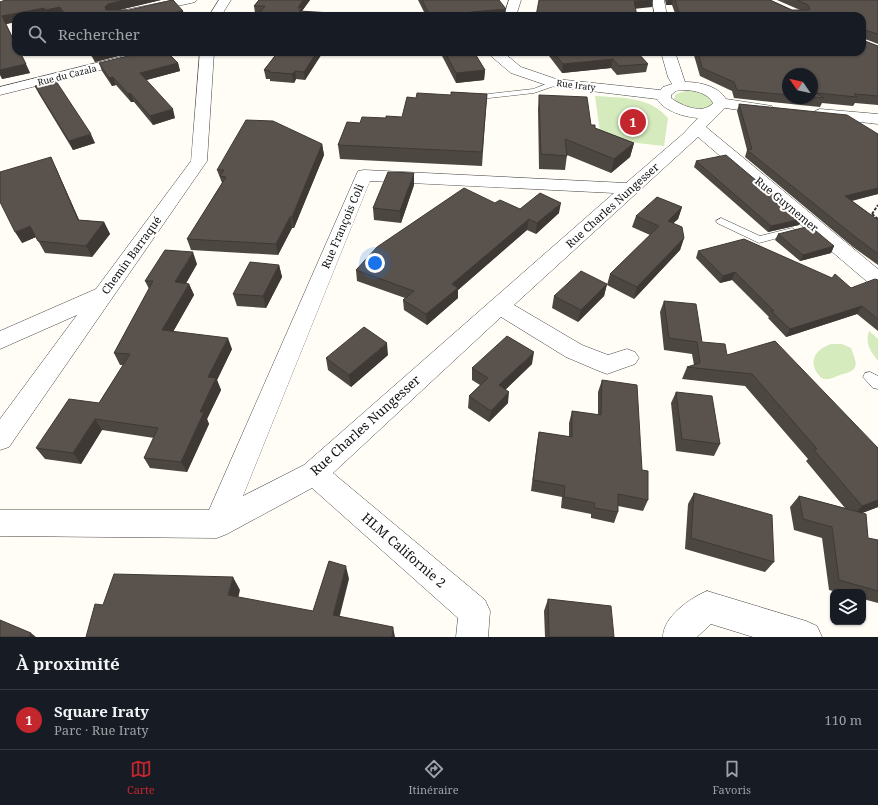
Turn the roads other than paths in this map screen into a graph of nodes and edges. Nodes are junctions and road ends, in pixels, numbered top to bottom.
1 (191, 0) edge
2 (225, 0) edge
3 (515, 0) edge
4 (658, 0) edge
5 (134, 12) edge
6 (218, 12) edge
7 (511, 12) edge
8 (660, 12) edge
9 (140, 56) edge
10 (207, 56) edge
11 (500, 56) edge
12 (669, 56) edge
13 (554, 84) junction
14 (680, 86) junction
15 (0, 91) edge
16 (664, 95) junction
17 (465, 99) edge
18 (717, 107) junction
19 (677, 108) junction
20 (782, 110) edge
21 (806, 112) edge
22 (878, 119) edge
23 (693, 132) junction
24 (630, 189) junction
25 (721, 221) dead end
26 (813, 226) junction
27 (878, 280) edge
28 (104, 293) junction
29 (500, 306) junction
30 (0, 341) edge
31 (627, 358) dead end
32 (0, 439) edge
33 (314, 473) junction
34 (0, 523) edge
35 (217, 524) junction
36 (472, 637) edge
37 (679, 637) edge
38 (806, 637) edge

1 - 5 street
2 - 6 street
3 - 7 street
4 - 8 street
9 - 15 street, Rue du Cazala
10 - 28 street, Chemin Barraqué
11 - 13 street, Rue Iraty
12 - 14 street
13 - 16 street, Rue Iraty
13 - 17 lane
14 - 16 street
14 - 18 street
16 - 19 street
18 - 19 street
18 - 20 street
18 - 23 street, Rue Charles Nungesser
19 - 23 street
21 - 22 street
23 - 24 street, Rue Charles Nungesser
23 - 26 street, Rue Guynemer
24 - 29 street, Rue Charles Nungesser
24 - 35 street, Rue François Coli
25 - 26 lane
26 - 27 street, Rue Guynemer
28 - 30 street
28 - 32 street, Chemin Barraqué
29 - 31 street
29 - 33 street, Rue Charles Nungesser
33 - 35 street, Rue Charles Nungesser
33 - 36 street, HLM Californie 2
34 - 35 street, Rue Charles Nungesser
37 - 38 street

